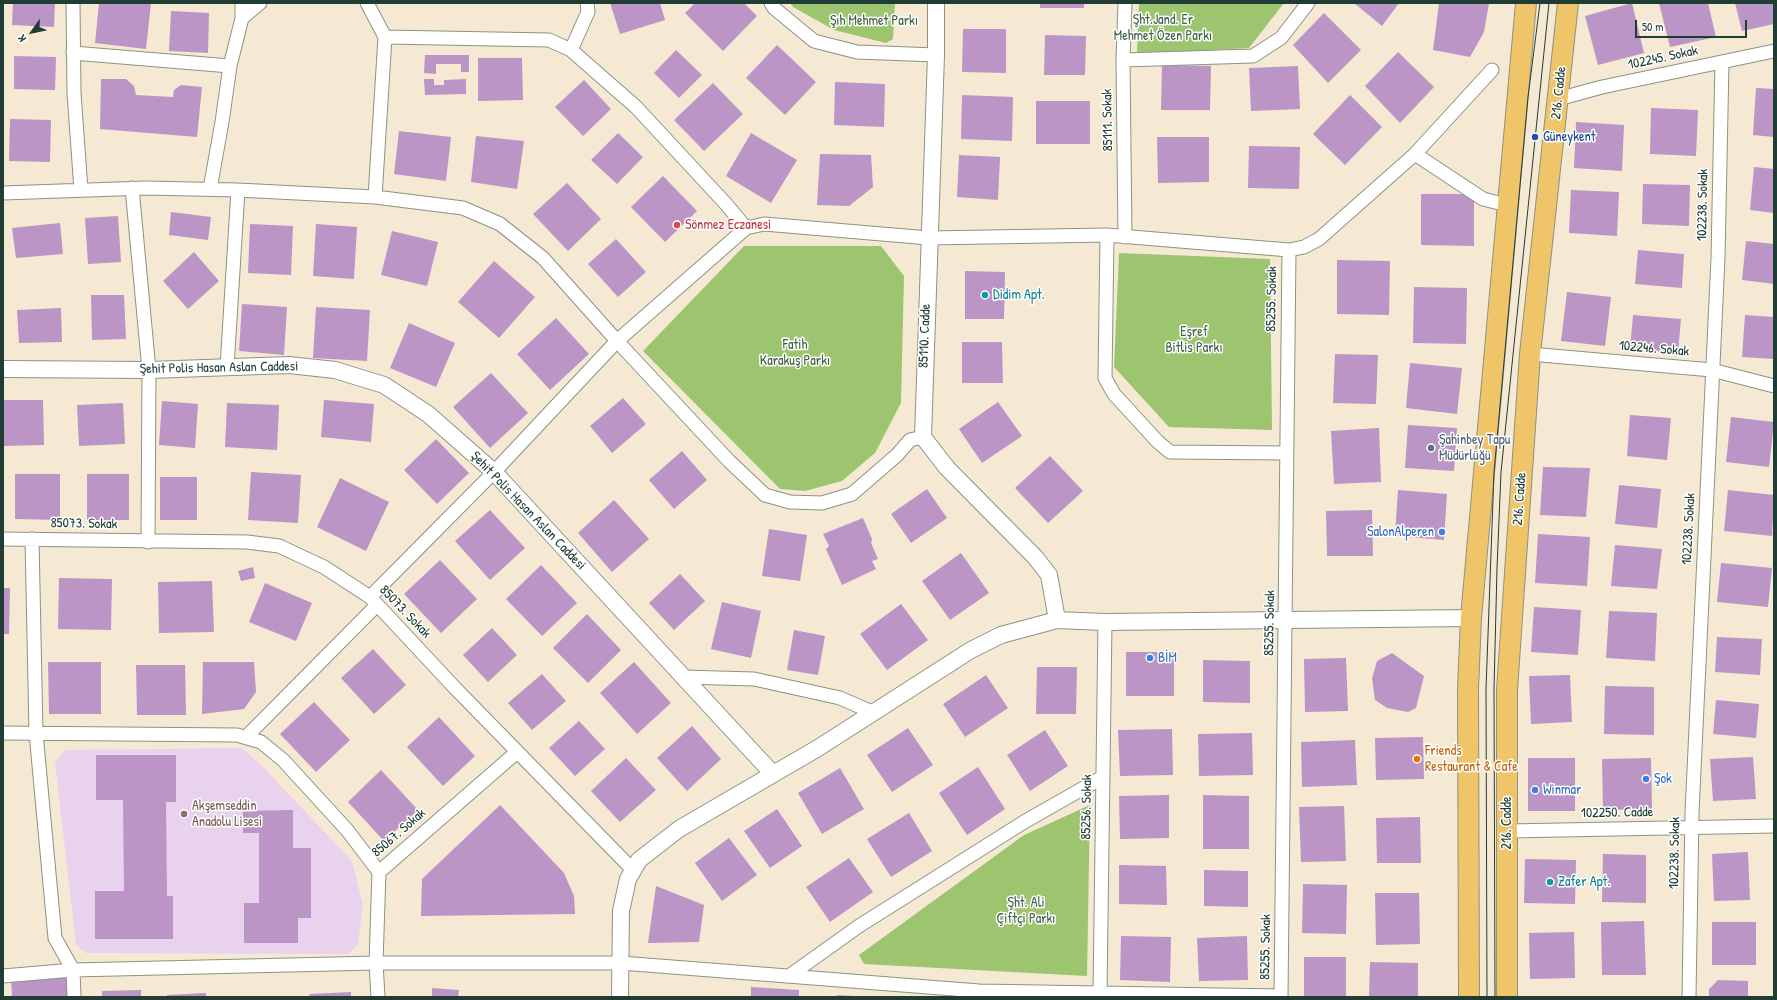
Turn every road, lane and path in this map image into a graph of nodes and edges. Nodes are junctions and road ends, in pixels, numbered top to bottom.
1 (74, 3) edge
2 (242, 3) edge
3 (260, 3) edge
4 (367, 3) edge
5 (587, 3) edge
6 (770, 3) edge
7 (936, 3) edge
8 (1125, 3) edge
9 (1308, 3) edge
10 (1526, 3) edge
11 (1568, 3) edge
12 (242, 18) junction
13 (385, 37) junction
14 (571, 50) junction
15 (1774, 51) edge
16 (73, 53) junction
17 (936, 54) junction
18 (1123, 60) junction
19 (1722, 62) junction
20 (230, 66) junction
21 (1492, 70) dead end
22 (1558, 99) junction
23 (1415, 154) junction
24 (132, 188) junction
25 (210, 189) junction
26 (81, 190) junction
27 (238, 190) junction
28 (3, 193) edge
29 (375, 197) junction
30 (1507, 205) junction
31 (746, 228) junction
32 (1107, 235) junction
33 (1125, 237) junction
34 (929, 238) junction
35 (1289, 250) junction
36 (617, 341) junction
37 (1530, 354) junction
38 (227, 367) junction
39 (3, 369) edge
40 (149, 370) junction
41 (1712, 370) junction
42 (1774, 386) edge
43 (923, 437) junction
44 (1287, 453) junction
45 (494, 472) junction
46 (3, 539) edge
47 (32, 539) junction
48 (148, 542) junction
49 (373, 601) junction
50 (1471, 618) junction
51 (1057, 620) junction
52 (1286, 620) junction
53 (1105, 622) junction
54 (683, 677) junction
55 (872, 712) junction
56 (3, 733) edge
57 (36, 733) junction
58 (246, 737) junction
59 (517, 752) junction
60 (773, 774) junction
61 (1103, 777) junction
62 (1774, 826) edge
63 (1692, 828) junction
64 (1508, 831) junction
65 (633, 870) junction
66 (380, 872) junction
67 (376, 963) junction
68 (621, 963) junction
69 (73, 970) junction
70 (3, 976) edge
71 (788, 976) junction
72 (1100, 993) junction
73 (979, 994) edge
74 (74, 997) edge
75 (378, 997) edge
76 (620, 997) edge
77 (1281, 997) edge
78 (1469, 997) edge
79 (1508, 997) edge
80 (1689, 997) edge

1 - 16 street
2 - 12 street
3 - 12 street
4 - 13 street
5 - 14 street
6 - 17 street
7 - 17 street, 85110. Cadde
8 - 18 street, 85111. Sokak
9 - 18 street
10 - 30 main road
11 - 22 main road, 216. Cadde
12 - 20 street
13 - 14 street
13 - 29 street
14 - 31 street
15 - 19 street, 102245. Sokak
16 - 20 street
16 - 26 street
17 - 34 street, 85110. Cadde
18 - 33 street, 85111. Sokak
19 - 22 street, 102245. Sokak
19 - 41 street, 102238. Sokak
20 - 25 street
21 - 23 street
22 - 37 main road, 216. Cadde
23 - 30 street
23 - 35 street
24 - 25 street
24 - 26 street
24 - 40 street
25 - 27 street
26 - 28 street
27 - 29 street
27 - 38 street
29 - 36 street
30 - 50 main road
31 - 34 street
31 - 36 street
32 - 33 street
32 - 34 street
32 - 44 street
33 - 35 street
34 - 43 street, 85110. Cadde
35 - 44 street, 85255. Sokak
36 - 43 street
36 - 45 street
37 - 41 street, 102246. Sokak
37 - 64 main road, 216. Cadde
38 - 40 street, Şehit Polis Hasan Aslan Caddesi
38 - 45 street, Şehit Polis Hasan Aslan Caddesi
39 - 40 street, Şehit Polis Hasan Aslan Caddesi
40 - 48 street
41 - 42 street, 102246. Sokak
41 - 63 street, 102238. Sokak
43 - 51 street
44 - 52 street, 85255. Sokak
45 - 49 street
45 - 54 street, Şehit Polis Hasan Aslan Caddesi
46 - 47 street, 85073. Sokak
47 - 48 street, 85073. Sokak
47 - 57 street
48 - 49 street, 85073. Sokak
49 - 58 street
49 - 59 street, 85073. Sokak
50 - 52 street
50 - 78 main road
51 - 53 street
51 - 55 street
52 - 53 street
52 - 77 street, 85255. Sokak
53 - 61 street, 85256. Sokak
54 - 55 street
54 - 60 street, Şehit Polis Hasan Aslan Caddesi
55 - 60 street
56 - 57 street
57 - 58 street
57 - 69 street
58 - 66 street
59 - 65 street, 85073. Sokak
59 - 66 street, 85067. Sokak
60 - 65 street
61 - 71 street
61 - 72 street, 85256. Sokak
62 - 63 street, 102250. Cadde
63 - 64 street, 102250. Cadde
63 - 80 street, 102238. Sokak
64 - 79 main road, 216. Cadde
65 - 68 street
66 - 67 street, 85067. Sokak
67 - 68 street
67 - 69 street
67 - 75 street, 85067. Sokak
68 - 71 street
68 - 76 street
69 - 70 street
69 - 74 street
71 - 73 street
72 - 73 street
72 - 77 street

